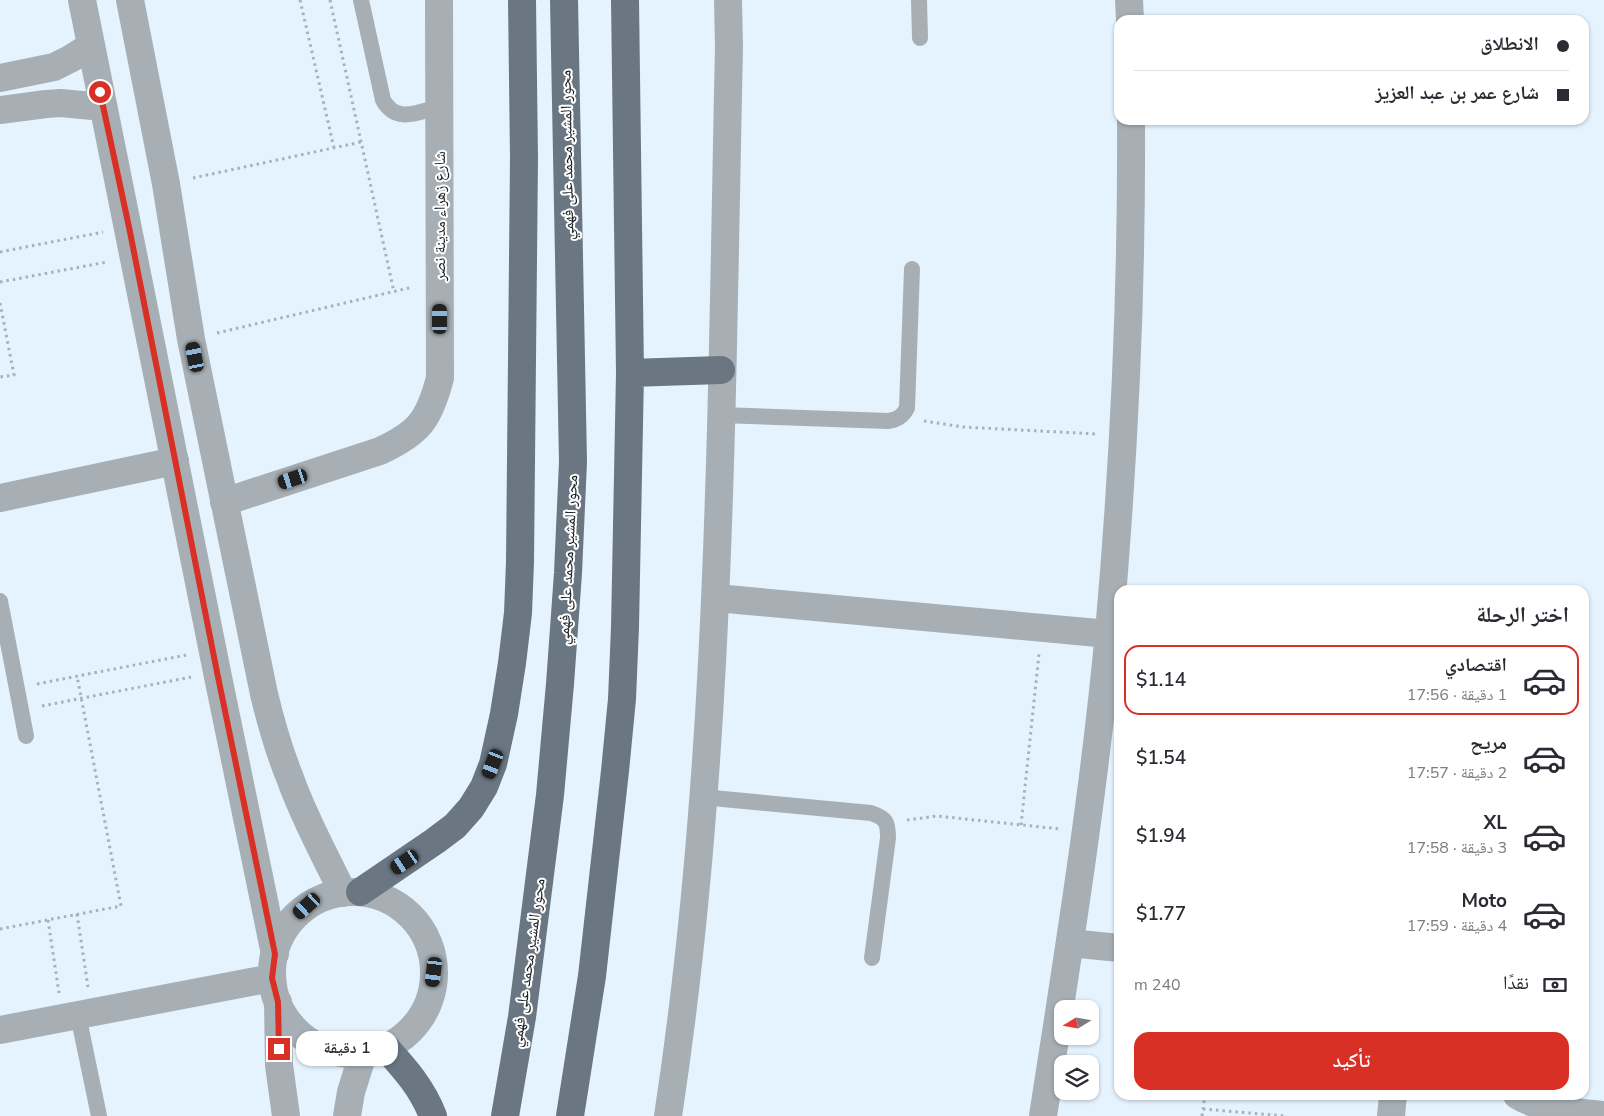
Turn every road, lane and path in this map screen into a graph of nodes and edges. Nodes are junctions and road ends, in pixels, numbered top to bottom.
1 (82, 0) edge
2 (130, 0) edge
3 (300, 0) edge
4 (330, 0) edge
5 (361, 0) edge
6 (439, 0) edge
7 (522, 0) edge
8 (564, 0) edge
9 (625, 0) edge
10 (728, 0) edge
11 (919, 0) edge
12 (1129, 0) edge
13 (1130, 15) edge
14 (920, 38) dead end
15 (91, 46) junction
16 (0, 78) edge
17 (103, 107) junction
18 (439, 107) junction
19 (0, 110) edge
20 (1131, 125) edge
21 (361, 142) junction
22 (334, 148) junction
23 (166, 184) junction
24 (129, 227) junction
25 (0, 252) edge
26 (134, 256) junction
27 (912, 269) dead end
28 (440, 279) junction
29 (0, 282) edge
30 (394, 292) junction
31 (0, 303) edge
32 (192, 339) junction
33 (721, 370) junction
34 (630, 373) junction
35 (0, 377) edge
36 (720, 415) junction
37 (903, 415) junction
38 (1123, 436) junction
39 (175, 461) junction
40 (0, 498) edge
41 (224, 502) junction
42 (716, 598) junction
43 (0, 601) edge
44 (1042, 628) junction
45 (1109, 634) junction
46 (215, 661) junction
47 (76, 676) junction
48 (17, 688) junction
49 (81, 699) junction
50 (21, 710) junction
51 (26, 736) dead end
52 (702, 797) junction
53 (1021, 825) junction
54 (888, 826) junction
55 (1086, 832) junction
56 (352, 892) junction
57 (77, 914) junction
58 (48, 920) junction
59 (0, 929) edge
60 (1070, 943) junction
61 (1114, 947) edge
62 (872, 958) dead end
63 (275, 978) junction
64 (78, 1015) junction
65 (0, 1030) edge
66 (375, 1051) junction
67 (1204, 1100) edge
68 (1393, 1100) edge
69 (1533, 1106) edge
70 (1203, 1109) junction
71 (1604, 1115) edge
72 (99, 1116) edge
73 (286, 1116) edge
74 (346, 1116) edge
75 (433, 1116) edge
76 (505, 1116) edge
77 (570, 1116) edge
78 (668, 1116) edge
79 (1043, 1116) edge
80 (1202, 1116) edge
81 (1285, 1116) edge
82 (1391, 1116) edge

1 - 15 street
2 - 23 street
3 - 22 path
4 - 21 path
5 - 18 lane
6 - 18 street, شارع زهراء مدينة نصر
7 - 56 main road
8 - 76 main road, محور المشير محمد على فهمي
9 - 34 main road
10 - 33 street
11 - 14 lane
12 - 13 street
15 - 16 street
15 - 17 street
17 - 19 street
17 - 24 street
18 - 28 street, شارع زهراء مدينة نصر
20 - 38 street
21 - 22 path
21 - 30 path
22 - 23 path
23 - 32 street
24 - 25 path
24 - 26 street
26 - 29 path
26 - 39 street
27 - 37 lane
28 - 30 path
28 - 41 street, شارع زهراء مدينة نصر
30 - 32 path
31 - 35 path
32 - 41 street
33 - 34 main road
33 - 36 street
34 - 77 main road
36 - 37 lane
36 - 42 street
37 - 38 path
38 - 45 street
39 - 40 street
39 - 46 street
41 - 56 street
42 - 44 street
42 - 52 street
43 - 48 lane
44 - 45 street
44 - 53 path
45 - 55 street
46 - 47 path
46 - 49 path
46 - 63 street
47 - 48 path
47 - 49 path
48 - 50 lane
49 - 50 path
49 - 57 path
50 - 51 lane
52 - 54 lane
52 - 78 street
53 - 54 path
53 - 55 path
54 - 62 lane
55 - 60 street
56 - 63 street
56 - 66 street
57 - 58 path
57 - 64 path
58 - 59 path
58 - 64 path
60 - 61 street
60 - 79 street
63 - 64 street
63 - 66 street
63 - 73 street
64 - 65 street
64 - 72 lane
66 - 74 street
66 - 75 main road
67 - 70 path
68 - 82 street
69 - 71 street
70 - 80 path
70 - 81 path

